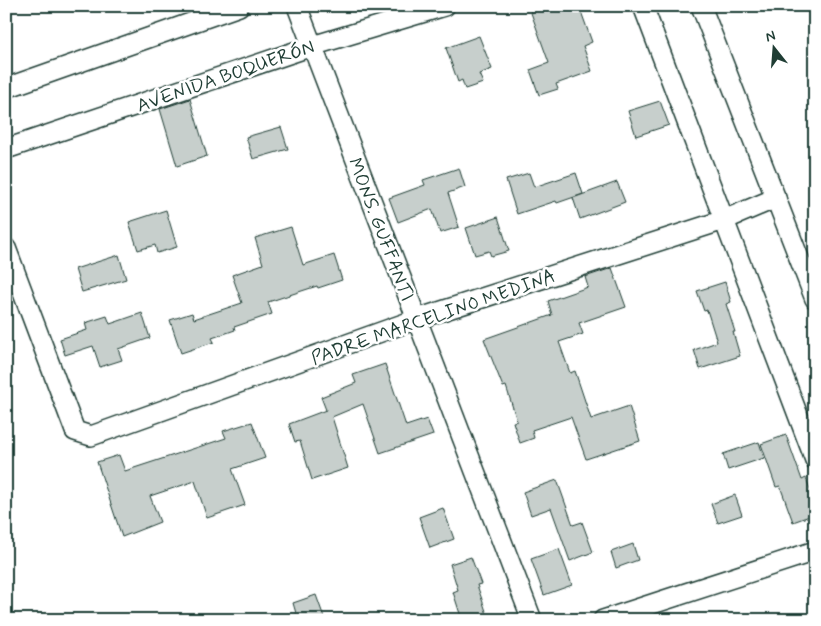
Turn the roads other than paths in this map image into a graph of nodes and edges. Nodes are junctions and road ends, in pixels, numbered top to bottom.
1 (239, 6) edge
2 (297, 6) edge
3 (445, 6) edge
4 (643, 6) edge
5 (701, 6) edge
6 (312, 46) junction
7 (6, 88) edge
8 (6, 149) edge
9 (776, 198) junction
10 (724, 220) junction
11 (6, 248) edge
12 (815, 299) edge
13 (417, 319) junction
14 (815, 460) edge
15 (815, 551) edge
16 (532, 620) edge
17 (603, 620) edge

1 - 7 street
2 - 6 street, MONS. GUFFANTI
3 - 6 street, AVENIDA BOQUERÓN
4 - 10 street
5 - 9 street
6 - 8 street, AVENIDA BOQUERÓN
6 - 13 street, MONS. GUFFANTI
9 - 10 street, PADRE MARCELINO MEDINA
9 - 12 street
10 - 13 street, PADRE MARCELINO MEDINA
10 - 14 street
11 - 13 street, PADRE MARCELINO MEDINA
13 - 16 street, MONS. GUFFANTI
15 - 17 street

